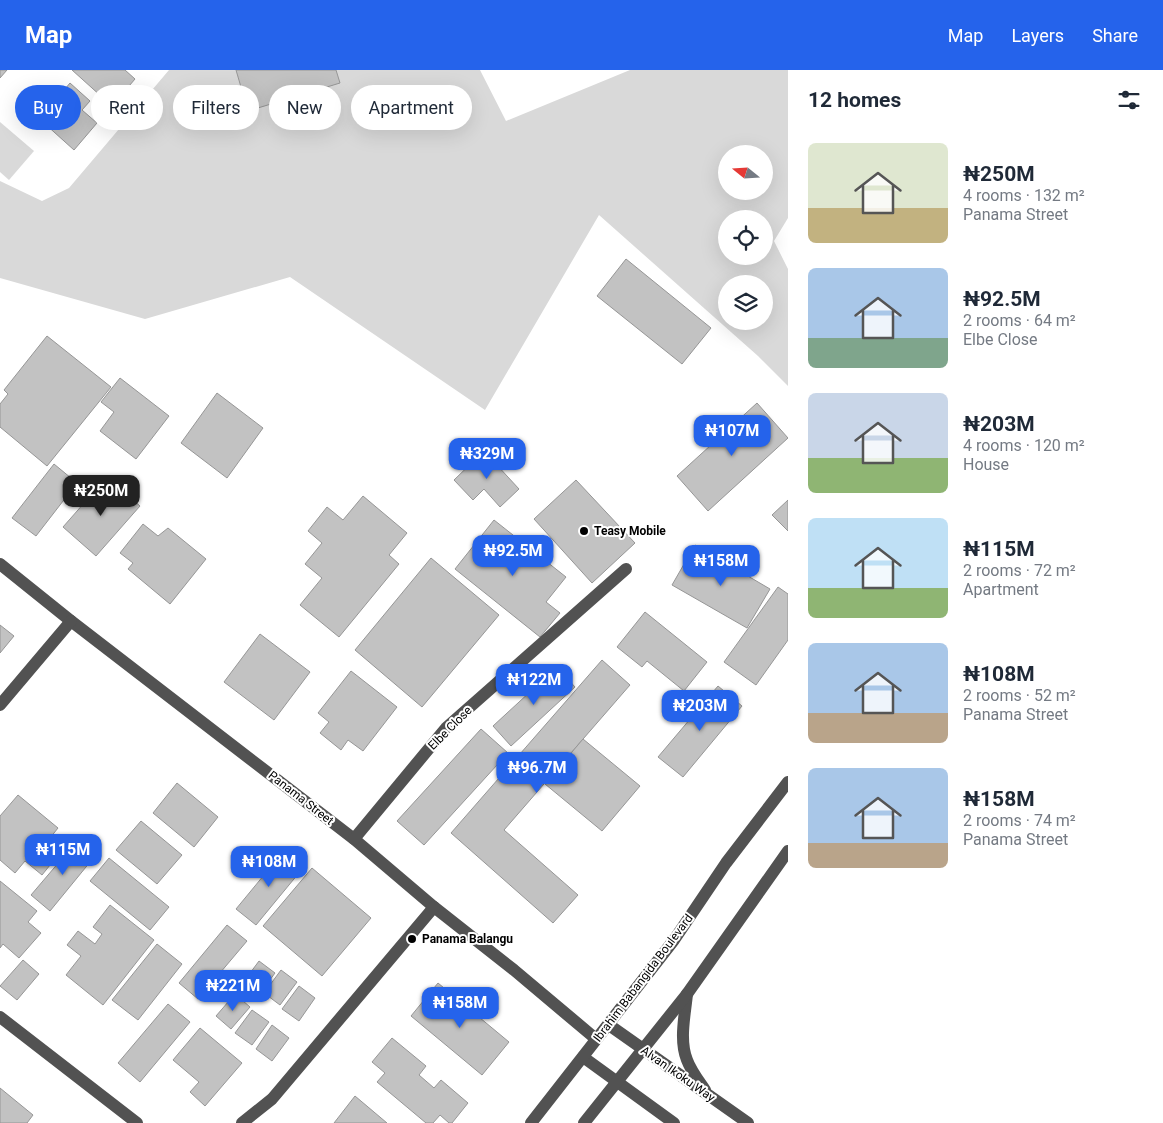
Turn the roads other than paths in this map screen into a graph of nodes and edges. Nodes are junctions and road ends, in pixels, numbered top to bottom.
1 (0, 564) edge
2 (626, 569) dead end
3 (70, 621) junction
4 (0, 705) edge
5 (788, 782) edge
6 (354, 839) junction
7 (788, 850) edge
8 (434, 907) junction
9 (687, 994) junction
10 (0, 1016) edge
11 (609, 1025) junction
12 (596, 1039) junction
13 (643, 1049) junction
14 (583, 1057) junction
15 (618, 1082) junction
16 (710, 1097) junction
17 (136, 1123) edge
18 (242, 1123) edge
19 (530, 1123) edge
20 (584, 1123) edge
21 (674, 1123) edge
22 (748, 1123) edge

1 - 3 street, Panama Street
2 - 6 street, Elbe Close
3 - 4 street
3 - 6 street, Panama Street
5 - 11 street, Ibrahim Babangida Boulevard
6 - 8 street, Panama Street
7 - 9 street
8 - 12 street, Panama Street
8 - 18 street
9 - 13 street
9 - 16 street
10 - 17 street
11 - 12 street, Ibrahim Babangida Boulevard
11 - 13 street, Alvan Ikoku Way
12 - 14 street, Ibrahim Babangida Boulevard
13 - 15 street
13 - 16 street, Alvan Ikoku Way
14 - 15 street
14 - 19 street, Ibrahim Babangida Boulevard
15 - 20 street
15 - 21 street
16 - 22 street, Alvan Ikoku Way

